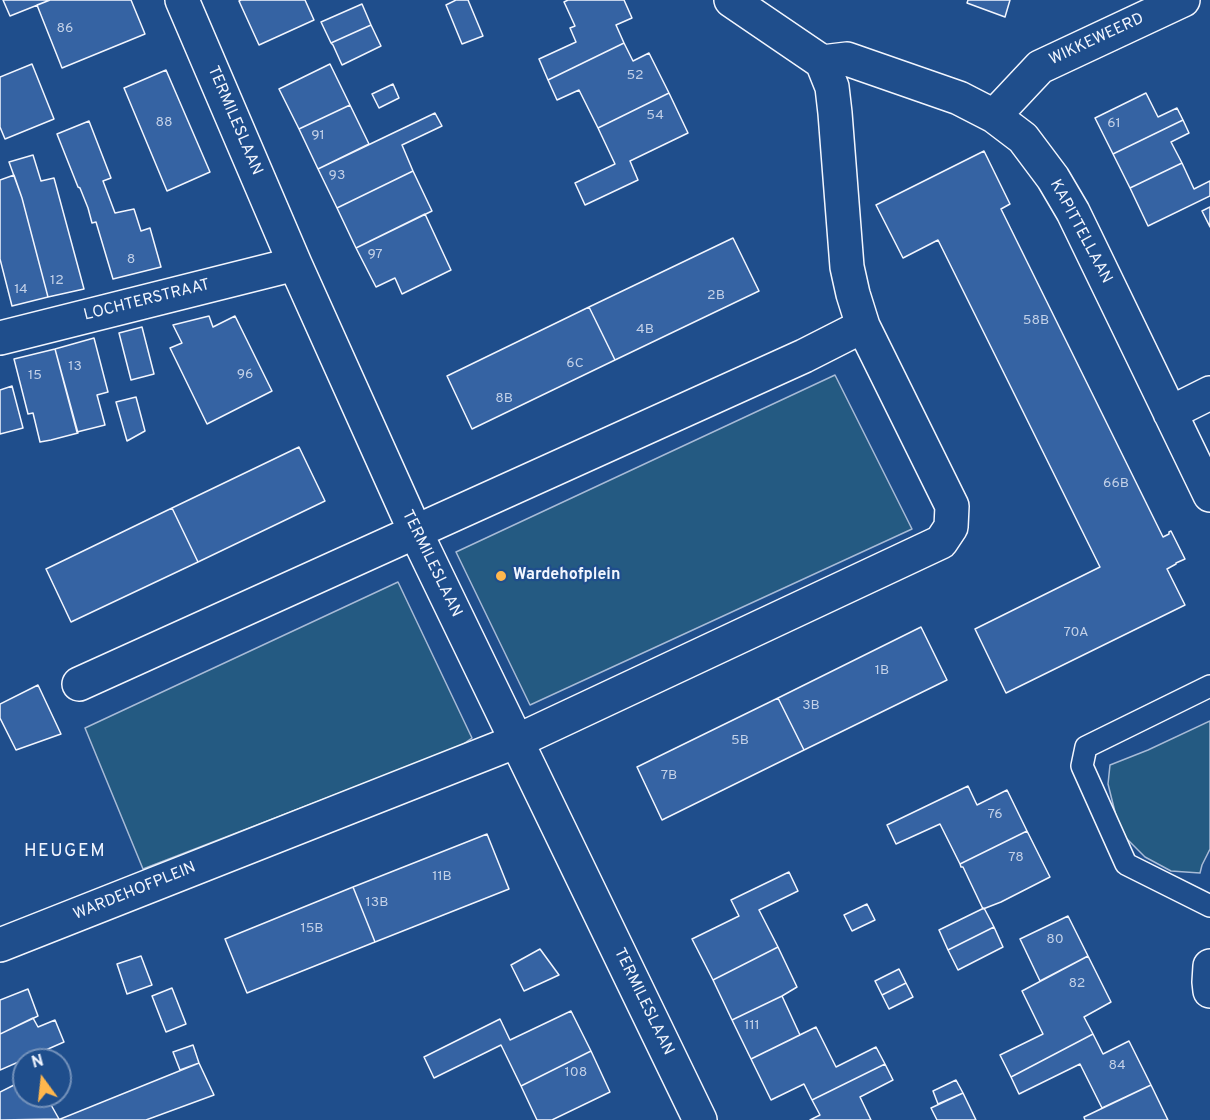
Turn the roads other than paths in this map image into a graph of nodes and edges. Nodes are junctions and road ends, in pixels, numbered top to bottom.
1 (182, 0) edge
2 (731, 0) edge
3 (1183, 0) edge
4 (822, 62) junction
5 (994, 116) junction
6 (295, 264) junction
7 (863, 326) junction
8 (0, 338) edge
9 (1210, 393) edge
10 (1170, 413) junction
11 (1210, 495) edge
12 (415, 531) junction
13 (80, 684) dead end
14 (1210, 686) edge
15 (517, 741) junction
16 (1210, 906) edge
17 (0, 945) edge
18 (1210, 966) edge
19 (1210, 991) edge
20 (700, 1120) edge

1 - 6 street, TERMILESLAAN
2 - 4 street
3 - 5 street, WIKKEWEERD
4 - 5 street, KAPITTELLAAN
4 - 7 street
5 - 10 street, KAPITTELLAAN
6 - 8 street, LOCHTERSTRAAT
6 - 12 street, TERMILESLAAN
7 - 12 street
7 - 15 street, WARDEHOFPLEIN
9 - 10 street
10 - 11 street, KAPITTELLAAN
12 - 13 street
12 - 15 street, TERMILESLAAN
14 - 16 lane
15 - 17 street, WARDEHOFPLEIN
15 - 20 street, TERMILESLAAN
18 - 19 street

